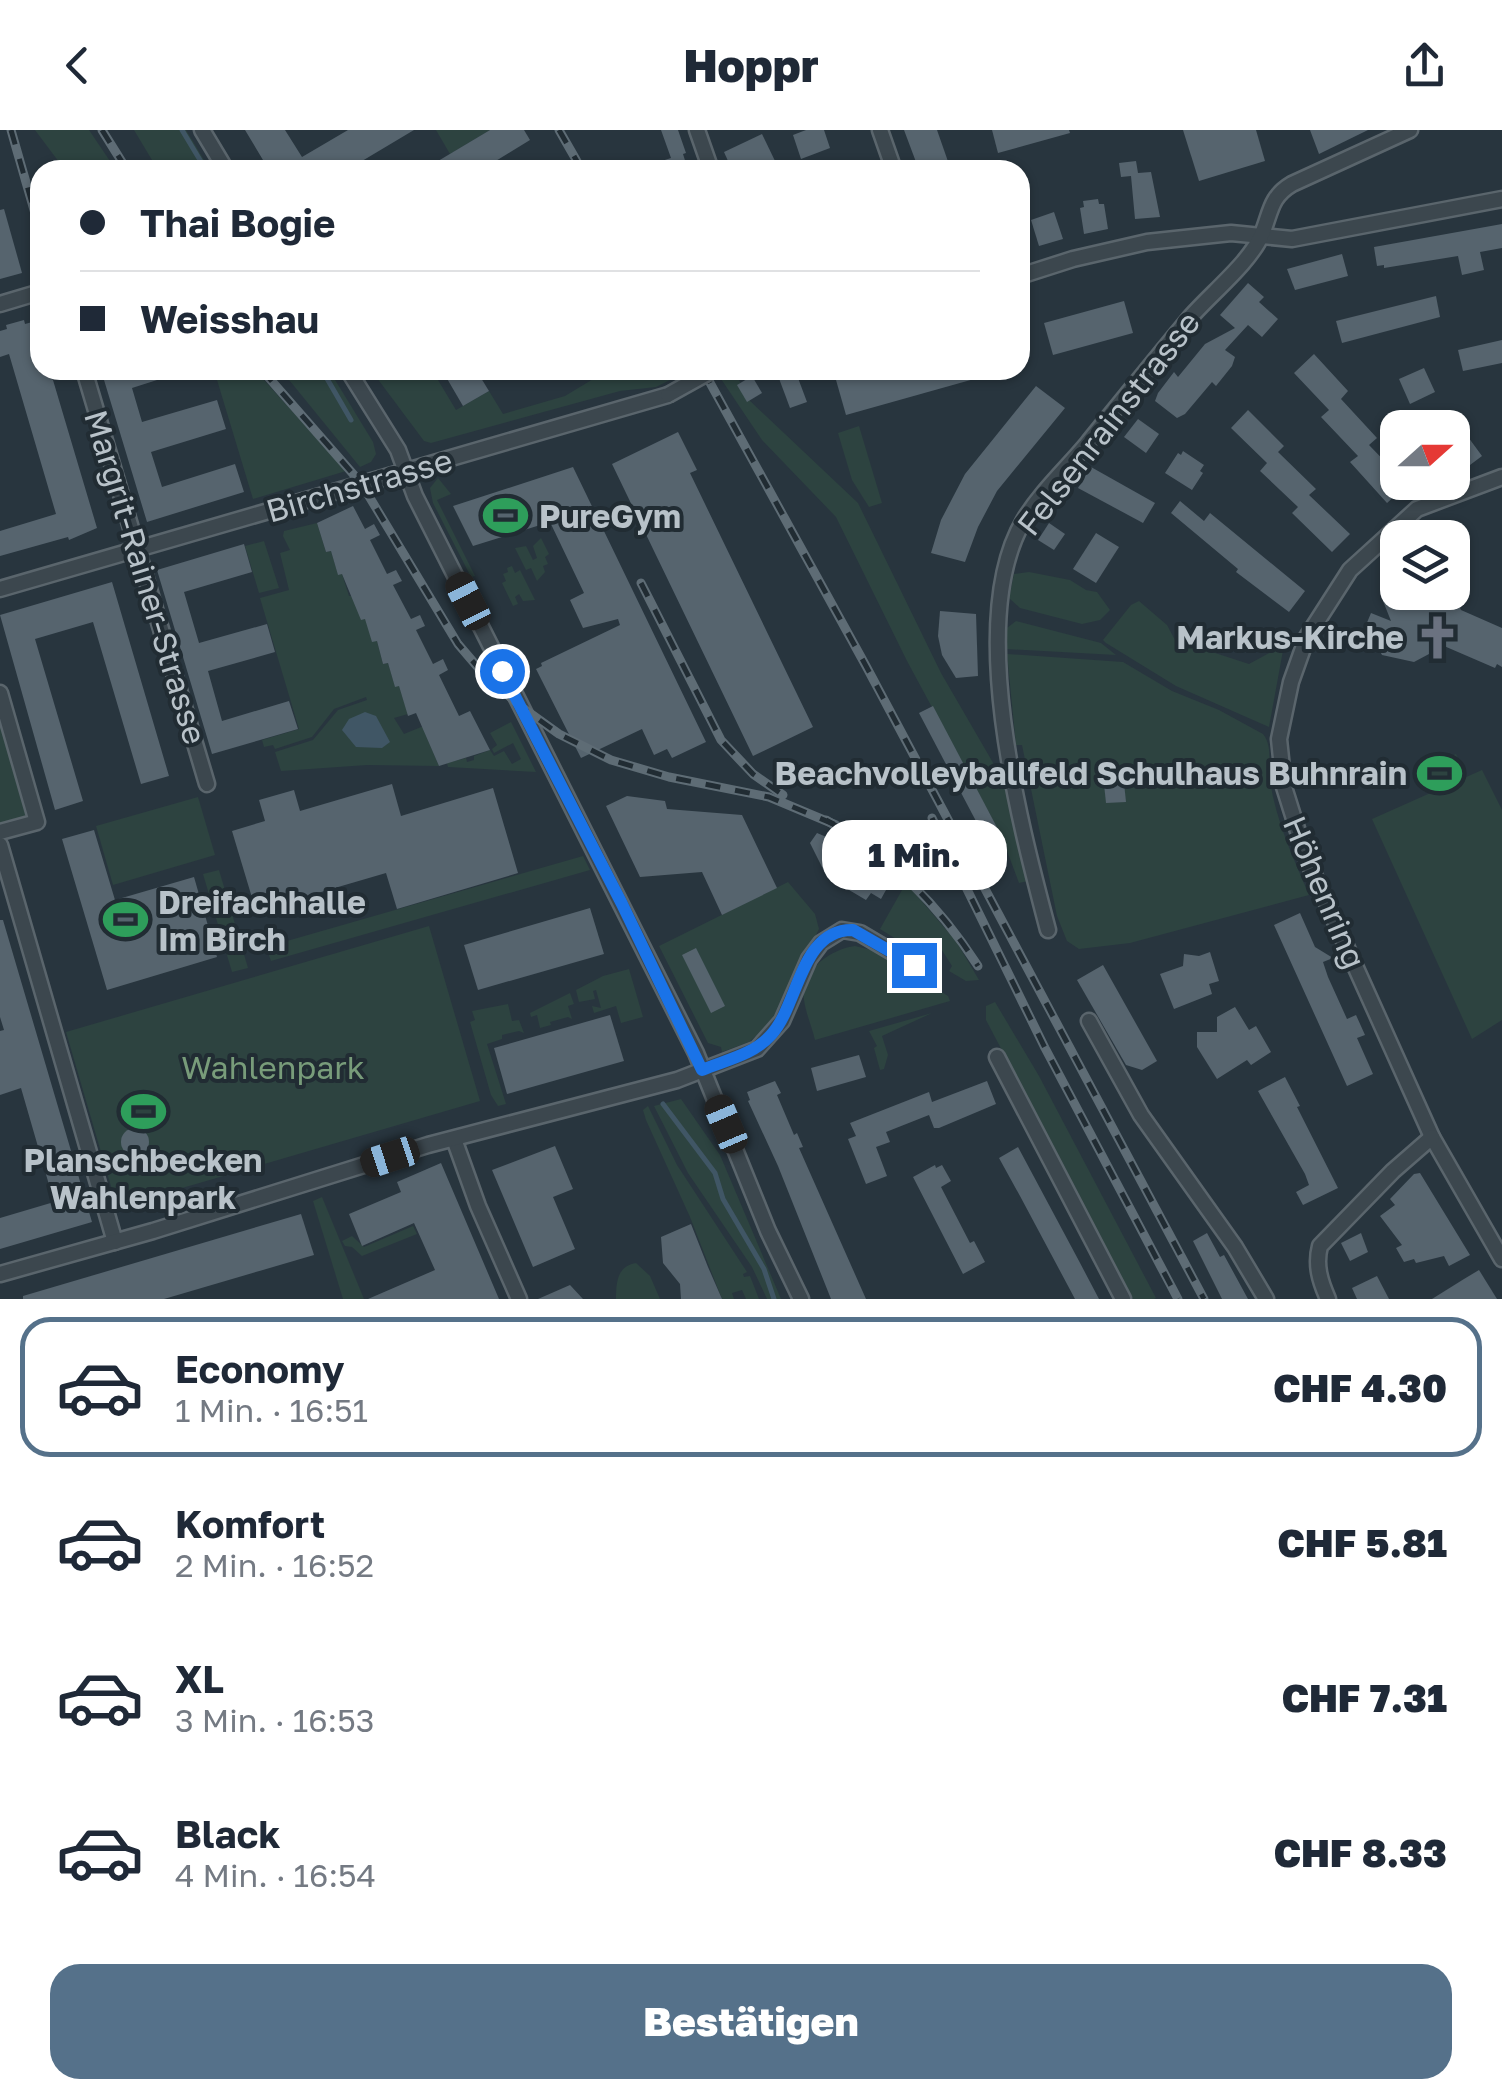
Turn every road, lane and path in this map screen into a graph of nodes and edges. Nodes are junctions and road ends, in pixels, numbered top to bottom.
1 (202, 130) edge
2 (697, 130) edge
3 (880, 130) edge
4 (1410, 130) edge
5 (220, 160) edge
6 (708, 160) edge
7 (890, 160) edge
8 (1502, 198) edge
9 (1262, 236) junction
10 (1030, 273) edge
11 (30, 295) edge
12 (0, 304) edge
13 (87, 380) edge
14 (354, 380) edge
15 (695, 380) edge
16 (406, 472) junction
17 (1502, 477) edge
18 (138, 549) junction
19 (0, 589) edge
20 (0, 693) edge
21 (207, 784) dead end
22 (0, 832) edge
23 (0, 845) edge
24 (1048, 930) dead end
25 (914, 965) dead end
26 (1090, 1021) dead end
27 (998, 1058) dead end
28 (702, 1070) junction
29 (1432, 1137) junction
30 (454, 1139) junction
31 (115, 1242) junction
32 (1502, 1259) edge
33 (0, 1274) edge
34 (519, 1299) edge
35 (801, 1299) edge
36 (1123, 1299) edge
37 (1266, 1299) edge
38 (1328, 1299) edge

1 - 5 street
2 - 6 street
3 - 7 street
4 - 9 street
8 - 9 street
9 - 10 street
9 - 24 street, Felsenrainstrasse
11 - 12 street
13 - 18 street, Margrit-Rainer-Strasse
14 - 16 street
15 - 16 street, Birchstrasse, bridge
16 - 18 street, Birchstrasse
16 - 28 street
17 - 29 street, Höhenring
18 - 19 street, Birchstrasse
18 - 21 street, Margrit-Rainer-Strasse
20 - 22 street
23 - 31 street
25 - 28 street
26 - 37 street
27 - 36 street
28 - 30 street
28 - 35 street
29 - 32 street, Höhenring
29 - 38 street
30 - 31 street
30 - 34 street
31 - 33 street

